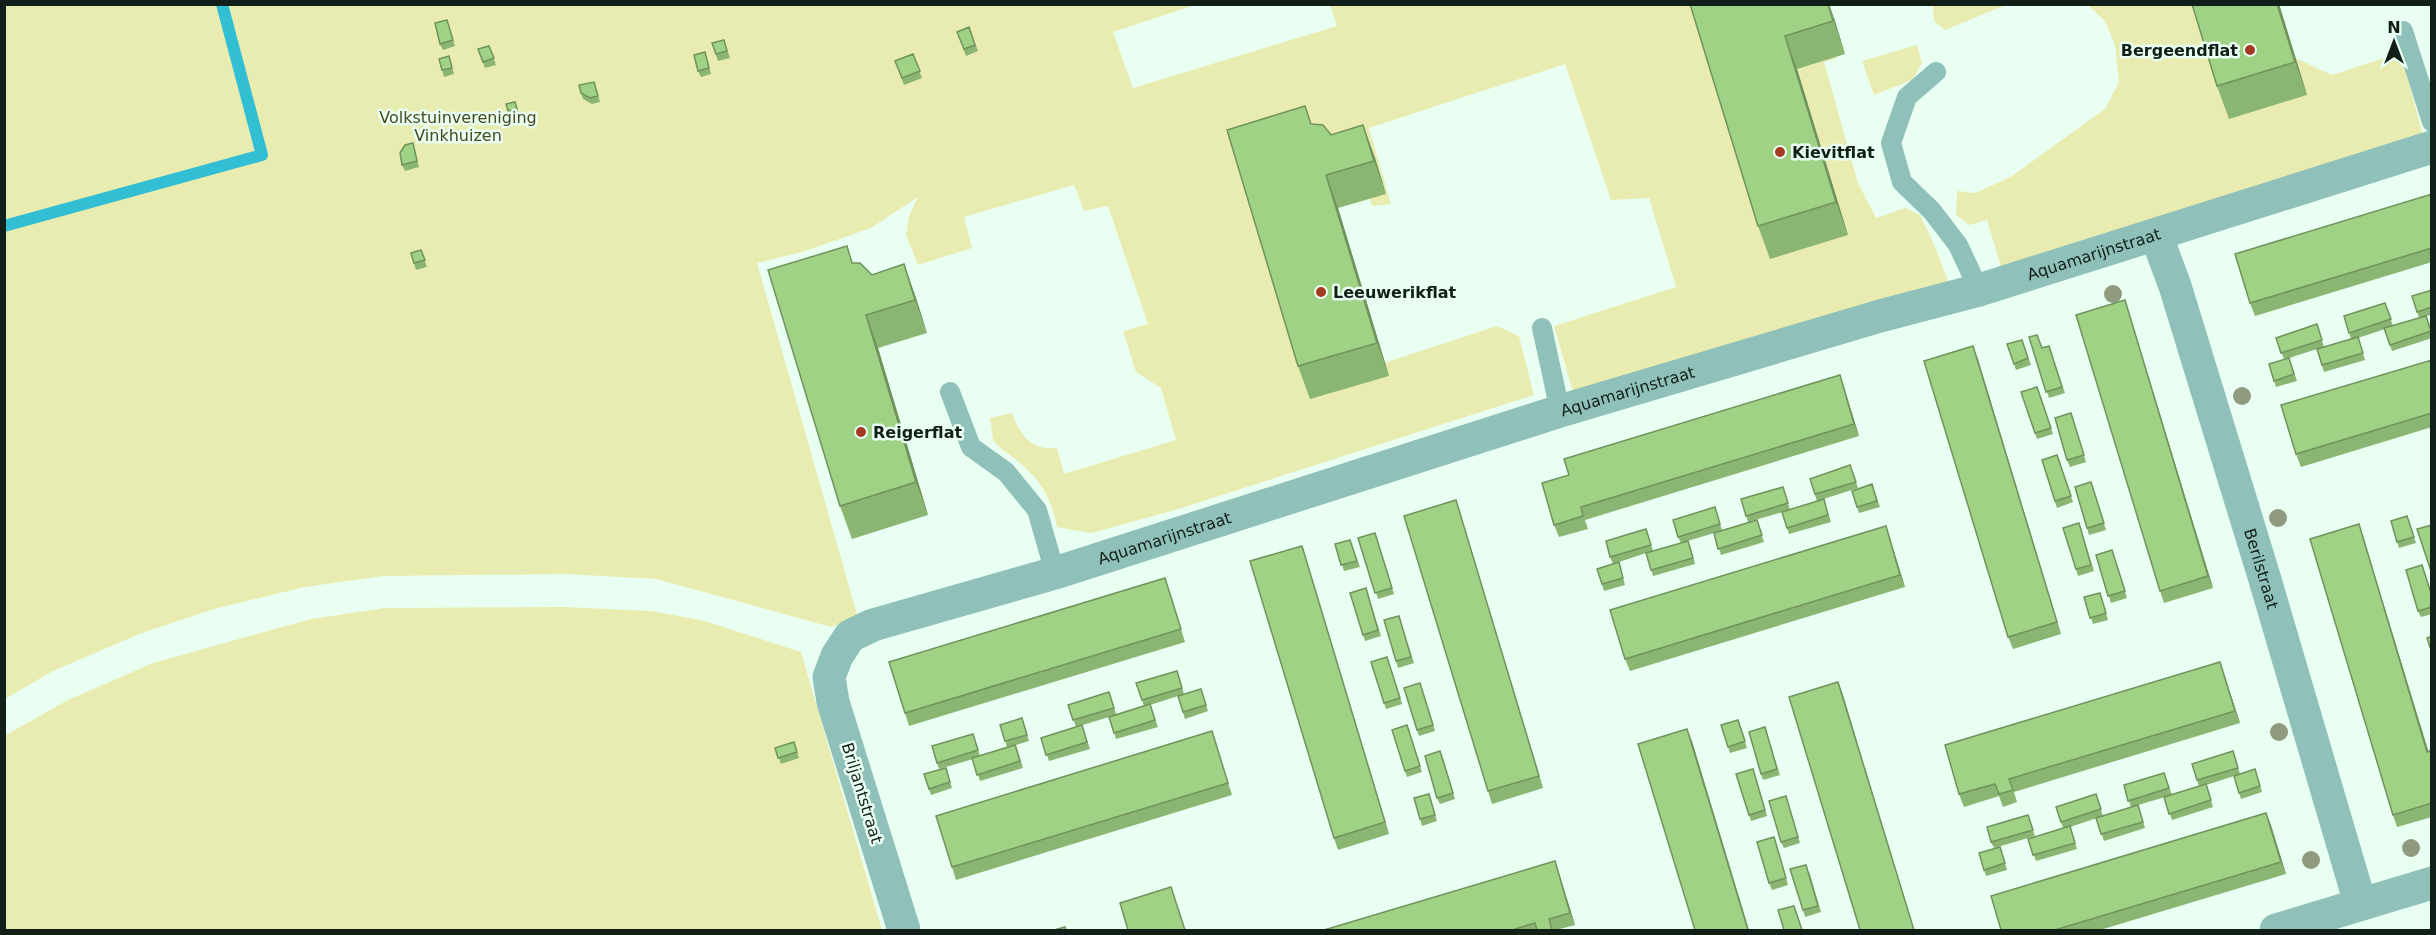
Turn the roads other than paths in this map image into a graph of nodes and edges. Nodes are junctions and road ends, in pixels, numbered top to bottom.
1 (2403, 31) dead end
2 (1935, 72) dead end
3 (2432, 122) edge
4 (2432, 147) edge
5 (2156, 235) junction
6 (1978, 290) junction
7 (1542, 328) dead end
8 (950, 392) dead end
9 (1560, 411) junction
10 (1055, 573) junction
11 (837, 656) joint
12 (2432, 883) edge
13 (2360, 903) junction
14 (904, 930) edge
15 (2276, 930) edge

1 - 3 lane
2 - 6 lane
4 - 5 street, Aquamarijnstraat
5 - 6 street, Aquamarijnstraat
5 - 13 street, Berilstraat
6 - 9 street, Aquamarijnstraat
7 - 9 lane
8 - 10 lane
9 - 10 street, Aquamarijnstraat
10 - 11 street, Aquamarijnstraat
11 - 14 street, Briljantstraat
12 - 13 street
13 - 15 street

